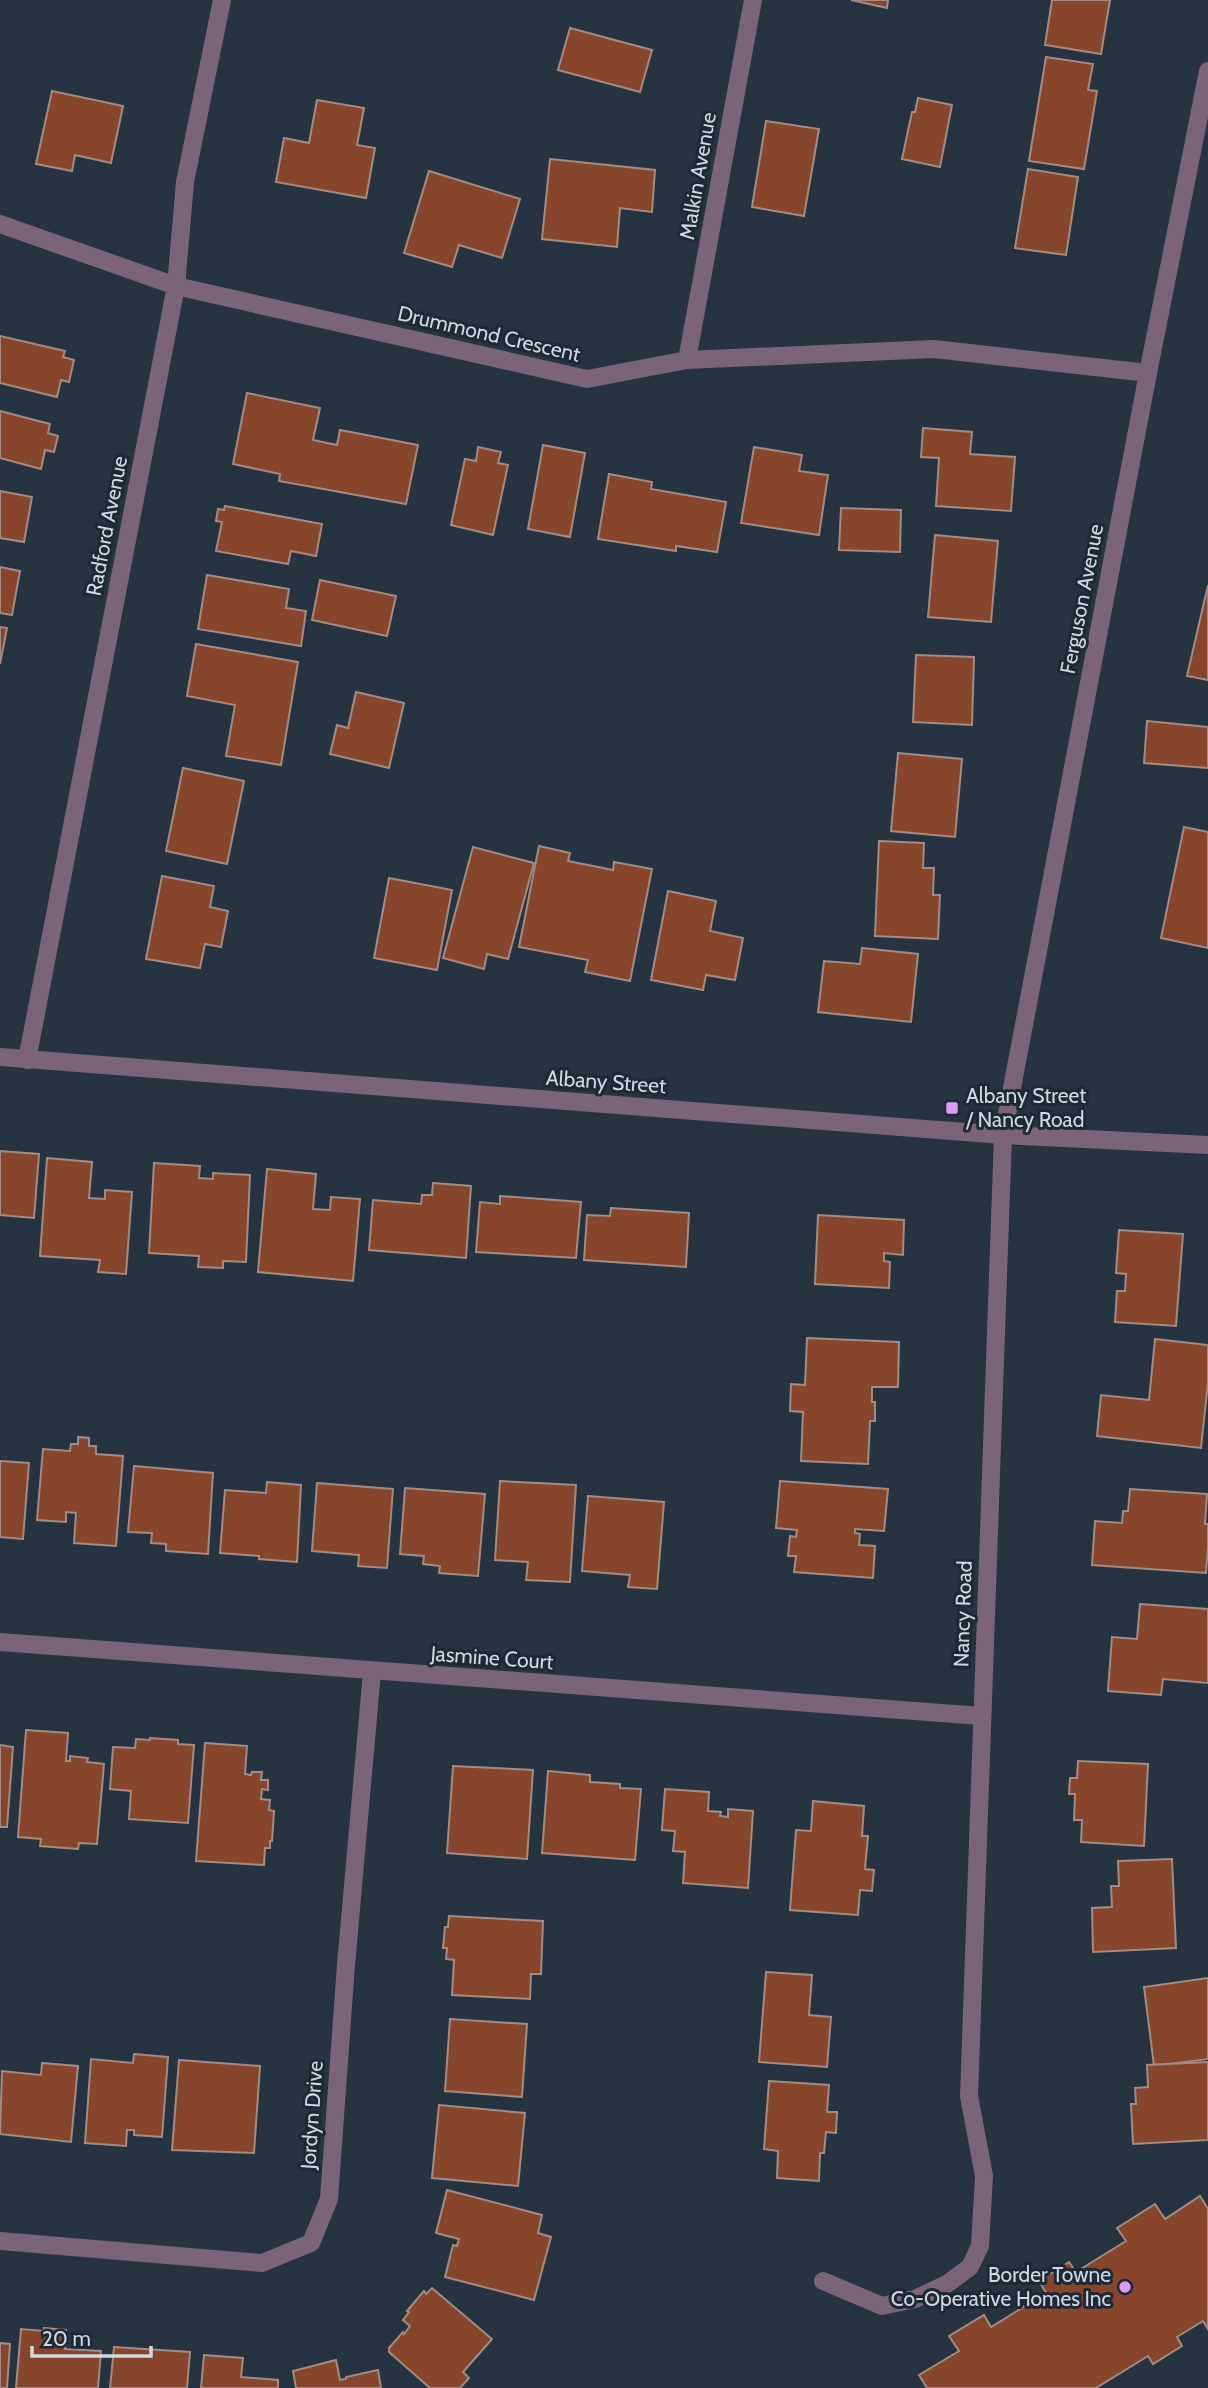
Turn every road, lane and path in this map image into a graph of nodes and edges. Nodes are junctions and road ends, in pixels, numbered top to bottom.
1 (222, 0) edge
2 (753, 0) edge
3 (1208, 71) edge
4 (0, 224) edge
5 (176, 286) junction
6 (687, 359) junction
7 (1148, 373) junction
8 (0, 1057) edge
9 (27, 1060) junction
10 (1003, 1135) junction
11 (1208, 1145) edge
12 (0, 1642) edge
13 (372, 1671) junction
14 (981, 1716) junction
15 (0, 2241) edge
16 (823, 2281) dead end

1 - 5 street, Radford Avenue
2 - 6 street, Malkin Avenue
3 - 7 street, Ferguson Avenue
4 - 5 street, Drummond Crescent
5 - 6 street, Drummond Crescent
5 - 9 street, Radford Avenue
6 - 7 street, Drummond Crescent
7 - 10 street, Ferguson Avenue
8 - 9 street, Albany Street
9 - 10 street, Albany Street
10 - 11 street, Albany Street
10 - 14 street, Nancy Road
12 - 13 street, Jasmine Court
13 - 14 street, Jasmine Court
13 - 15 street, Jordyn Drive
14 - 16 street, Nancy Road

